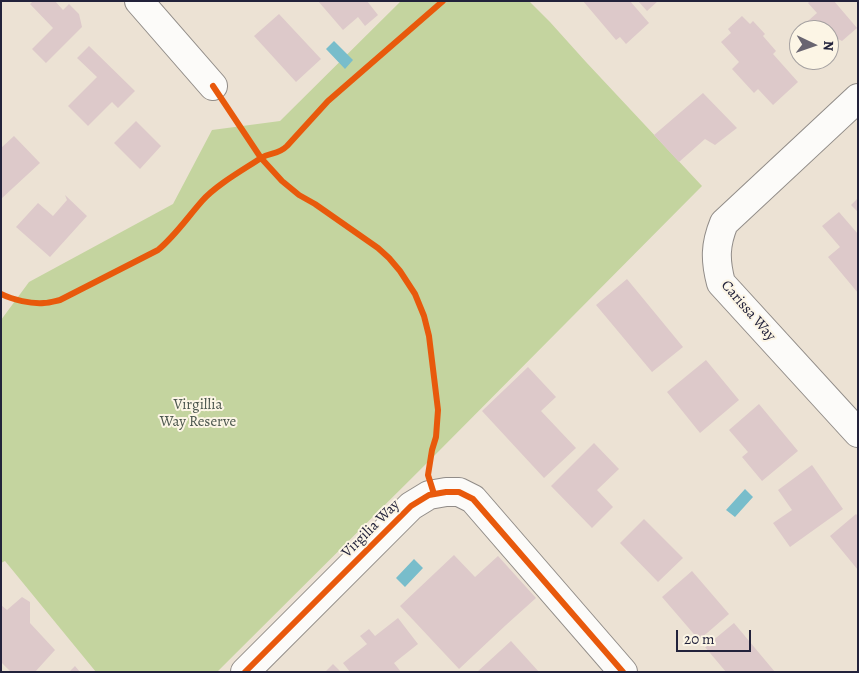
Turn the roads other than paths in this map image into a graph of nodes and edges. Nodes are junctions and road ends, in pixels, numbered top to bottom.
1 (139, 1) edge
2 (212, 86) dead end
3 (858, 98) edge
4 (858, 433) edge
5 (245, 672) edge
6 (623, 672) edge

1 - 2 street
3 - 4 street, Carissa Way
5 - 6 street, Virgilia Way

